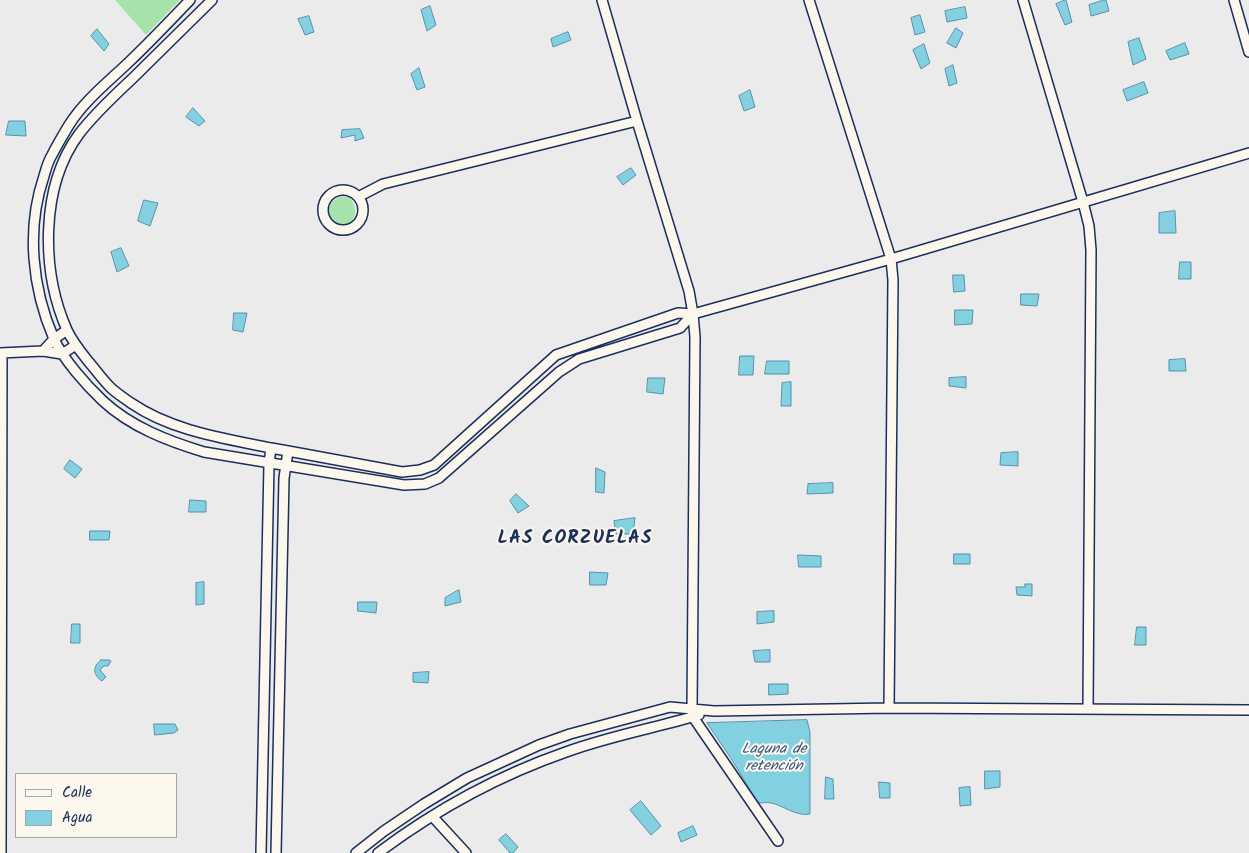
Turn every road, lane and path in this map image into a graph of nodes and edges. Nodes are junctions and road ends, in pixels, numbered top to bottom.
1 (190, 0) edge
2 (212, 0) edge
3 (602, 0) edge
4 (809, 0) edge
5 (1023, 0) edge
6 (1234, 0) edge
7 (1249, 52) edge
8 (637, 121) junction
9 (1249, 153) edge
10 (358, 197) junction
11 (1083, 202) junction
12 (891, 259) junction
13 (693, 314) junction
14 (67, 330) junction
15 (54, 340) junction
16 (76, 345) junction
17 (44, 352) junction
18 (1, 353) edge
19 (62, 354) junction
20 (271, 448) junction
21 (288, 451) junction
22 (269, 464) junction
23 (286, 466) junction
24 (889, 708) junction
25 (1088, 709) junction
26 (1249, 710) edge
27 (692, 713) junction
28 (432, 816) junction
29 (778, 841) dead end
30 (1, 853) edge
31 (261, 853) edge
32 (276, 853) edge
33 (356, 853) edge
34 (378, 853) edge
35 (466, 853) edge

1 - 15 street
2 - 14 street
3 - 8 street
4 - 12 street
5 - 11 street
6 - 7 street
8 - 10 street
8 - 13 street
9 - 11 street
10 - 10 street
11 - 12 street
11 - 25 street
12 - 13 street
12 - 24 street
13 - 21 street
13 - 23 street
13 - 27 street
14 - 15 street
14 - 16 street
15 - 17 street
15 - 19 street
16 - 19 street
16 - 20 street
17 - 18 street
17 - 19 street
18 - 30 street
19 - 22 street
20 - 21 street
20 - 22 street
21 - 23 street
22 - 23 street
22 - 31 street
23 - 32 street
24 - 25 street
24 - 27 street
25 - 26 street
27 - 28 street
27 - 29 street
27 - 33 street
28 - 34 street
28 - 35 street

